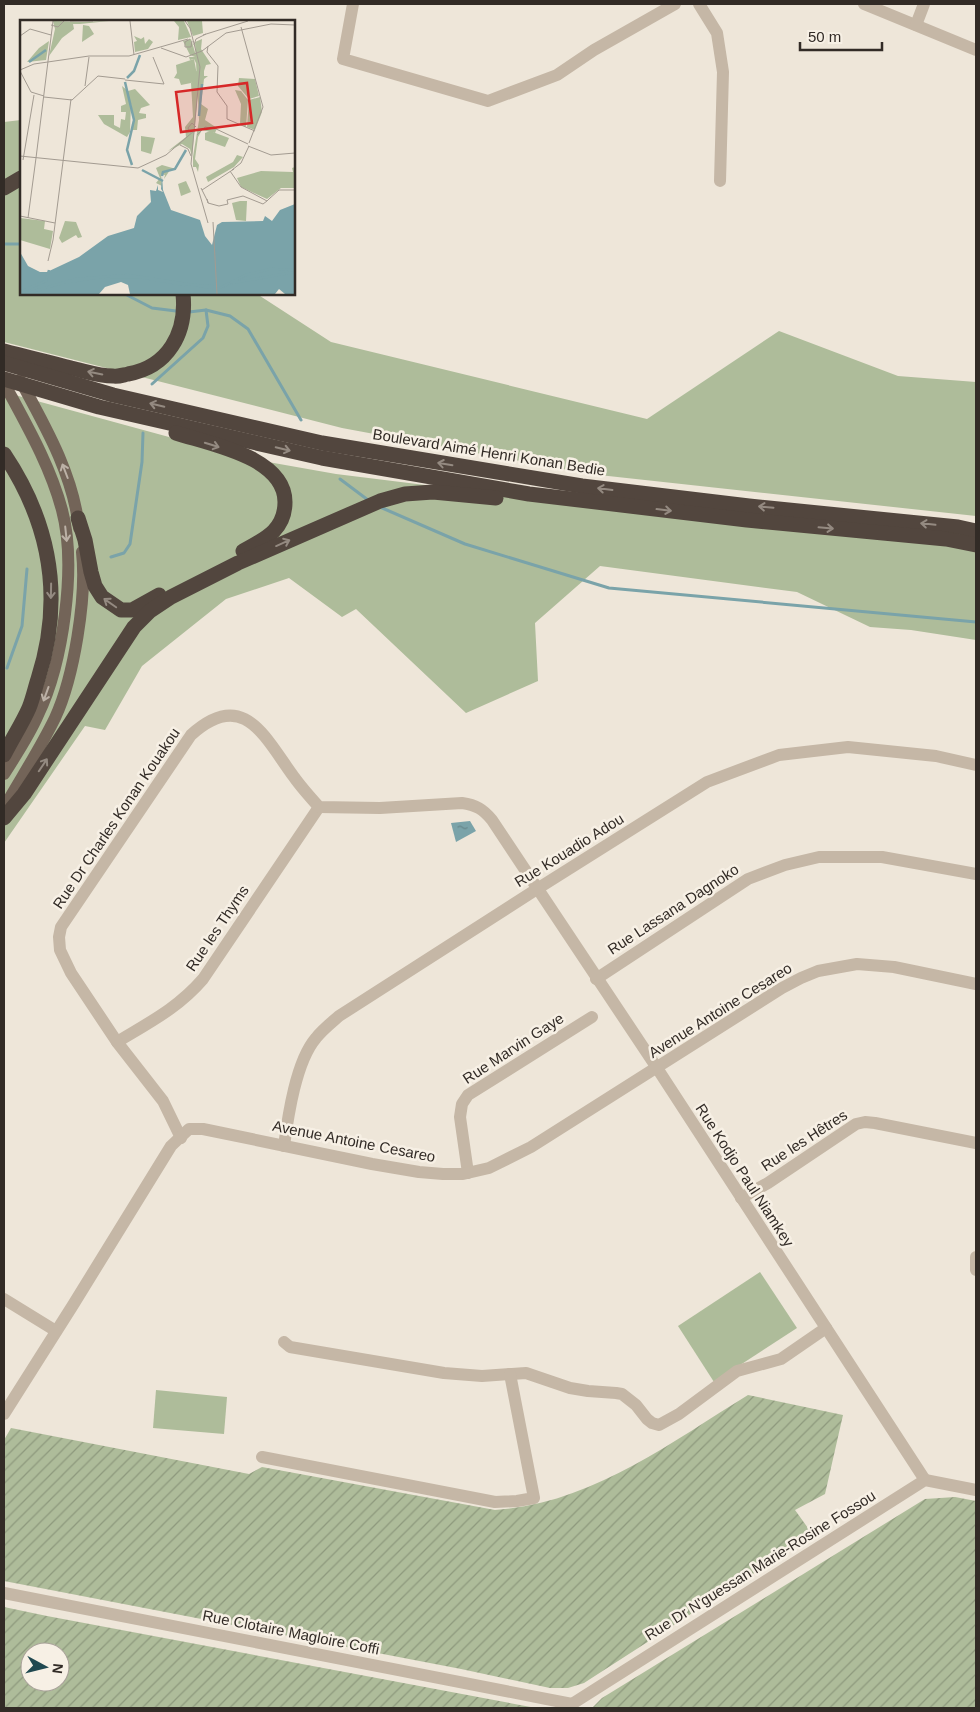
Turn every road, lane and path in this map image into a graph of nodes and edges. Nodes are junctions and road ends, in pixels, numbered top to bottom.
1 (353, 4) edge
2 (675, 4) edge
3 (699, 4) edge
4 (864, 4) edge
5 (924, 4) edge
6 (916, 25) junction
7 (976, 50) edge
8 (20, 179) edge
9 (720, 181) dead end
10 (4, 188) edge
11 (183, 306) edge
12 (4, 350) edge
13 (4, 363) edge
14 (4, 381) edge
15 (99, 407) junction
16 (322, 450) junction
17 (4, 454) edge
18 (529, 494) junction
19 (78, 518) junction
20 (976, 531) edge
21 (976, 545) edge
22 (4, 755) edge
23 (976, 764) edge
24 (4, 774) edge
25 (319, 807) junction
26 (4, 808) edge
27 (4, 818) edge
28 (976, 874) edge
29 (537, 888) junction
30 (596, 979) junction
31 (976, 984) edge
32 (592, 1017) dead end
33 (117, 1042) junction
34 (657, 1068) junction
35 (181, 1138) junction
36 (976, 1143) edge
37 (284, 1146) junction
38 (468, 1173) junction
39 (741, 1198) junction
40 (976, 1257) edge
41 (976, 1270) edge
42 (4, 1299) edge
43 (826, 1328) junction
44 (56, 1331) junction
45 (284, 1342) dead end
46 (510, 1374) junction
47 (4, 1414) edge
48 (262, 1457) dead end
49 (924, 1480) junction
50 (976, 1490) edge
51 (4, 1593) edge
52 (572, 1706) edge

1 - 2 street
3 - 9 street
4 - 6 street
5 - 6 street
6 - 7 street
8 - 10 highway
11 -> 12 highway
19 -> 12 main road
16 -> 13 highway, Boulevard Aimé Henri Konan Bedie
14 - 15 highway, Boulevard Aimé Henri Konan Bedie
14 -> 24 main road
15 -> 16 highway, Boulevard Aimé Henri Konan Bedie
15 -> 19 highway
16 - 18 highway, Boulevard Aimé Henri Konan Bedie
20 -> 16 highway, Boulevard Aimé Henri Konan Bedie
17 -> 22 highway
18 -> 21 highway, Boulevard Aimé Henri Konan Bedie
27 -> 18 highway
19 - 26 main road
23 - 29 street, Rue Kouadio Adou
25 - 29 street
25 - 33 street, Rue les Thyms
25 - 33 street, Rue Dr Charles Konan Kouakou
28 - 30 street, Rue Lassana Dagnoko
29 - 30 street, Rue Kodjo Paul Niamkey
29 - 37 street, Rue Kouadio Adou
30 - 34 street, Rue Kodjo Paul Niamkey
31 - 34 street, Avenue Antoine Cesareo
32 - 38 street, Rue Marvin Gaye
33 - 35 street, Rue Dr Charles Konan Kouakou
34 - 38 street, Avenue Antoine Cesareo
34 - 39 street, Rue Kodjo Paul Niamkey
35 - 37 street, Avenue Antoine Cesareo
35 - 44 street, Avenue Antoine Cesareo
36 - 39 street, Rue les Hêtres
37 - 38 street, Avenue Antoine Cesareo
39 - 43 street, Rue Kodjo Paul Niamkey
40 - 41 street
42 - 44 street
43 - 46 street
43 - 49 street, Rue Kodjo Paul Niamkey
44 - 47 street, Avenue Antoine Cesareo
45 - 46 street
46 - 48 street
49 - 50 street
49 - 52 street, Rue Dr N'guessan Marie-Rosine Fossou
51 - 52 street, Rue Clotaire Magloire Coffi

